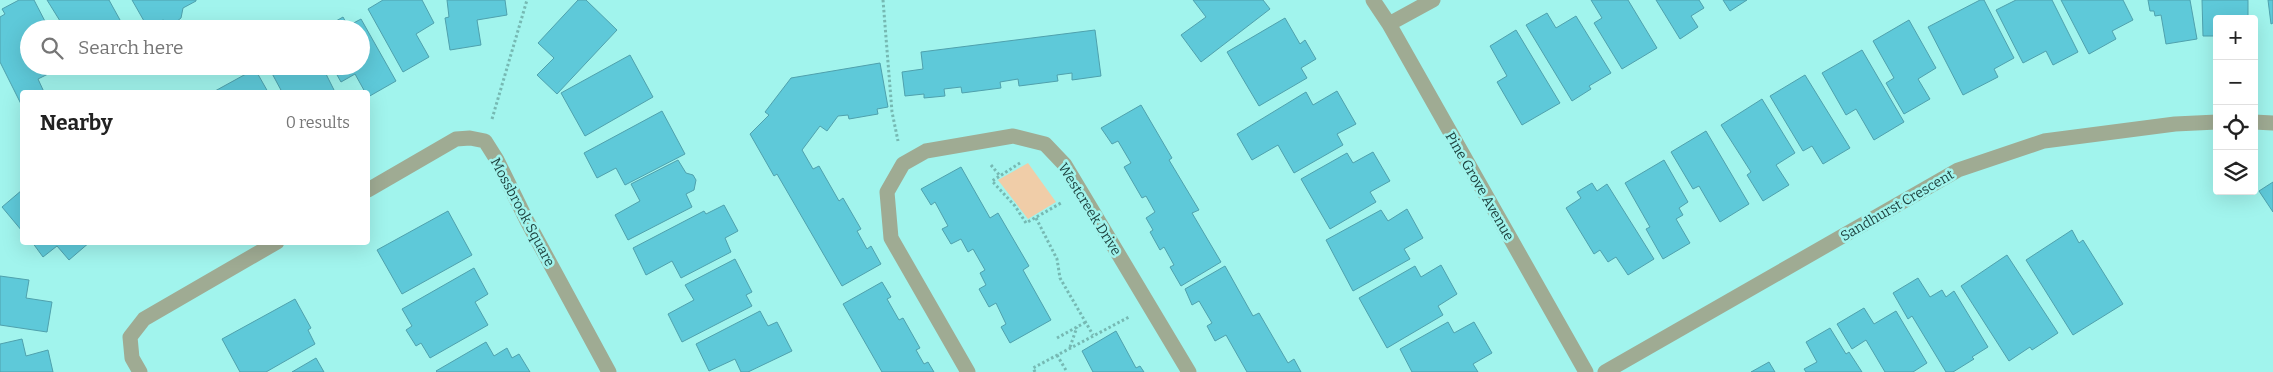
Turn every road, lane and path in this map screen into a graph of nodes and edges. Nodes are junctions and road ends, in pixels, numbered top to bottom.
1 (527, 0) edge
2 (883, 0) edge
3 (1373, 0) edge
4 (1433, 0) edge
5 (1389, 24) junction
6 (2213, 122) edge
7 (2258, 122) edge
8 (2273, 123) edge
9 (485, 142) junction
10 (1022, 162) dead end
11 (903, 164) junction
12 (370, 189) edge
13 (1056, 197) dead end
14 (1036, 218) junction
15 (272, 245) edge
16 (1150, 306) junction
17 (1086, 322) junction
18 (1077, 327) junction
19 (1094, 335) junction
20 (1057, 338) dead end
21 (1070, 348) junction
22 (1057, 355) junction
23 (140, 372) edge
24 (609, 372) edge
25 (968, 372) edge
26 (1035, 372) edge
27 (1067, 372) edge
28 (1189, 372) edge
29 (1586, 372) edge
30 (1605, 372) edge

1 - 9 path
2 - 11 path
3 - 5 street, Pine Grove Avenue
4 - 5 street
5 - 29 street, Pine Grove Avenue
6 - 30 street, Sandhurst Crescent
7 - 8 street
9 - 12 street, Mossbrook Square
9 - 24 street, Mossbrook Square
10 - 14 path
11 - 16 street, Westcreek Drive
11 - 25 street
13 - 14 path
14 - 17 path
15 - 23 street
16 - 19 path
16 - 28 street, Westcreek Drive
17 - 18 path
17 - 19 path
18 - 20 path
18 - 21 path
19 - 21 path
21 - 22 path
22 - 26 path
22 - 27 path

